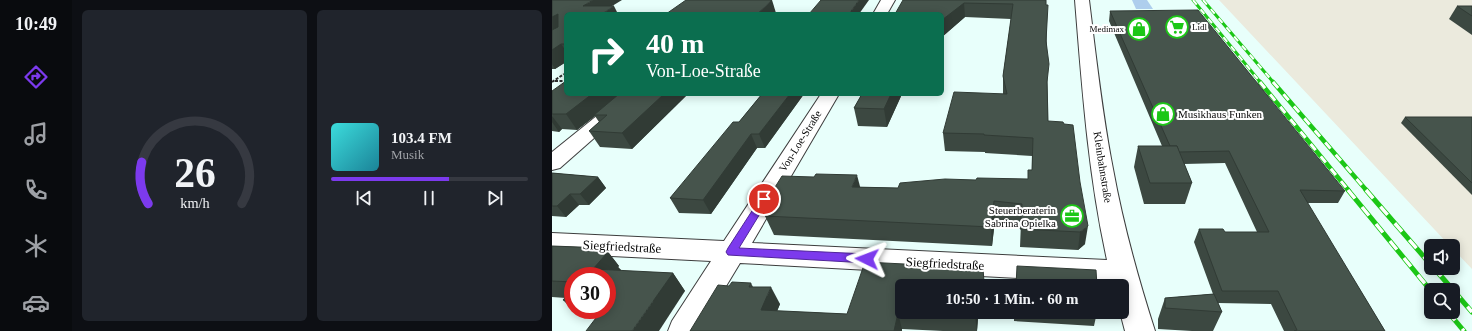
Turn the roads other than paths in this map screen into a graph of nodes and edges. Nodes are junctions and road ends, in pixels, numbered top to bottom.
1 (888, 0) edge
2 (1082, 0) edge
3 (881, 12) edge
4 (633, 96) edge
5 (829, 96) edge
6 (552, 163) edge
7 (552, 243) edge
8 (731, 252) junction
9 (1123, 272) junction
10 (683, 331) edge
11 (1140, 331) edge

1 - 3 street
2 - 9 street, Kleinbahnstraße
4 - 6 street
5 - 8 street, Von-Loe-Straße
7 - 8 street, Siegfriedstraße
8 - 9 street, Siegfriedstraße
8 - 10 street, Von-Loe-Straße
9 - 11 street, Kleinbahnstraße

